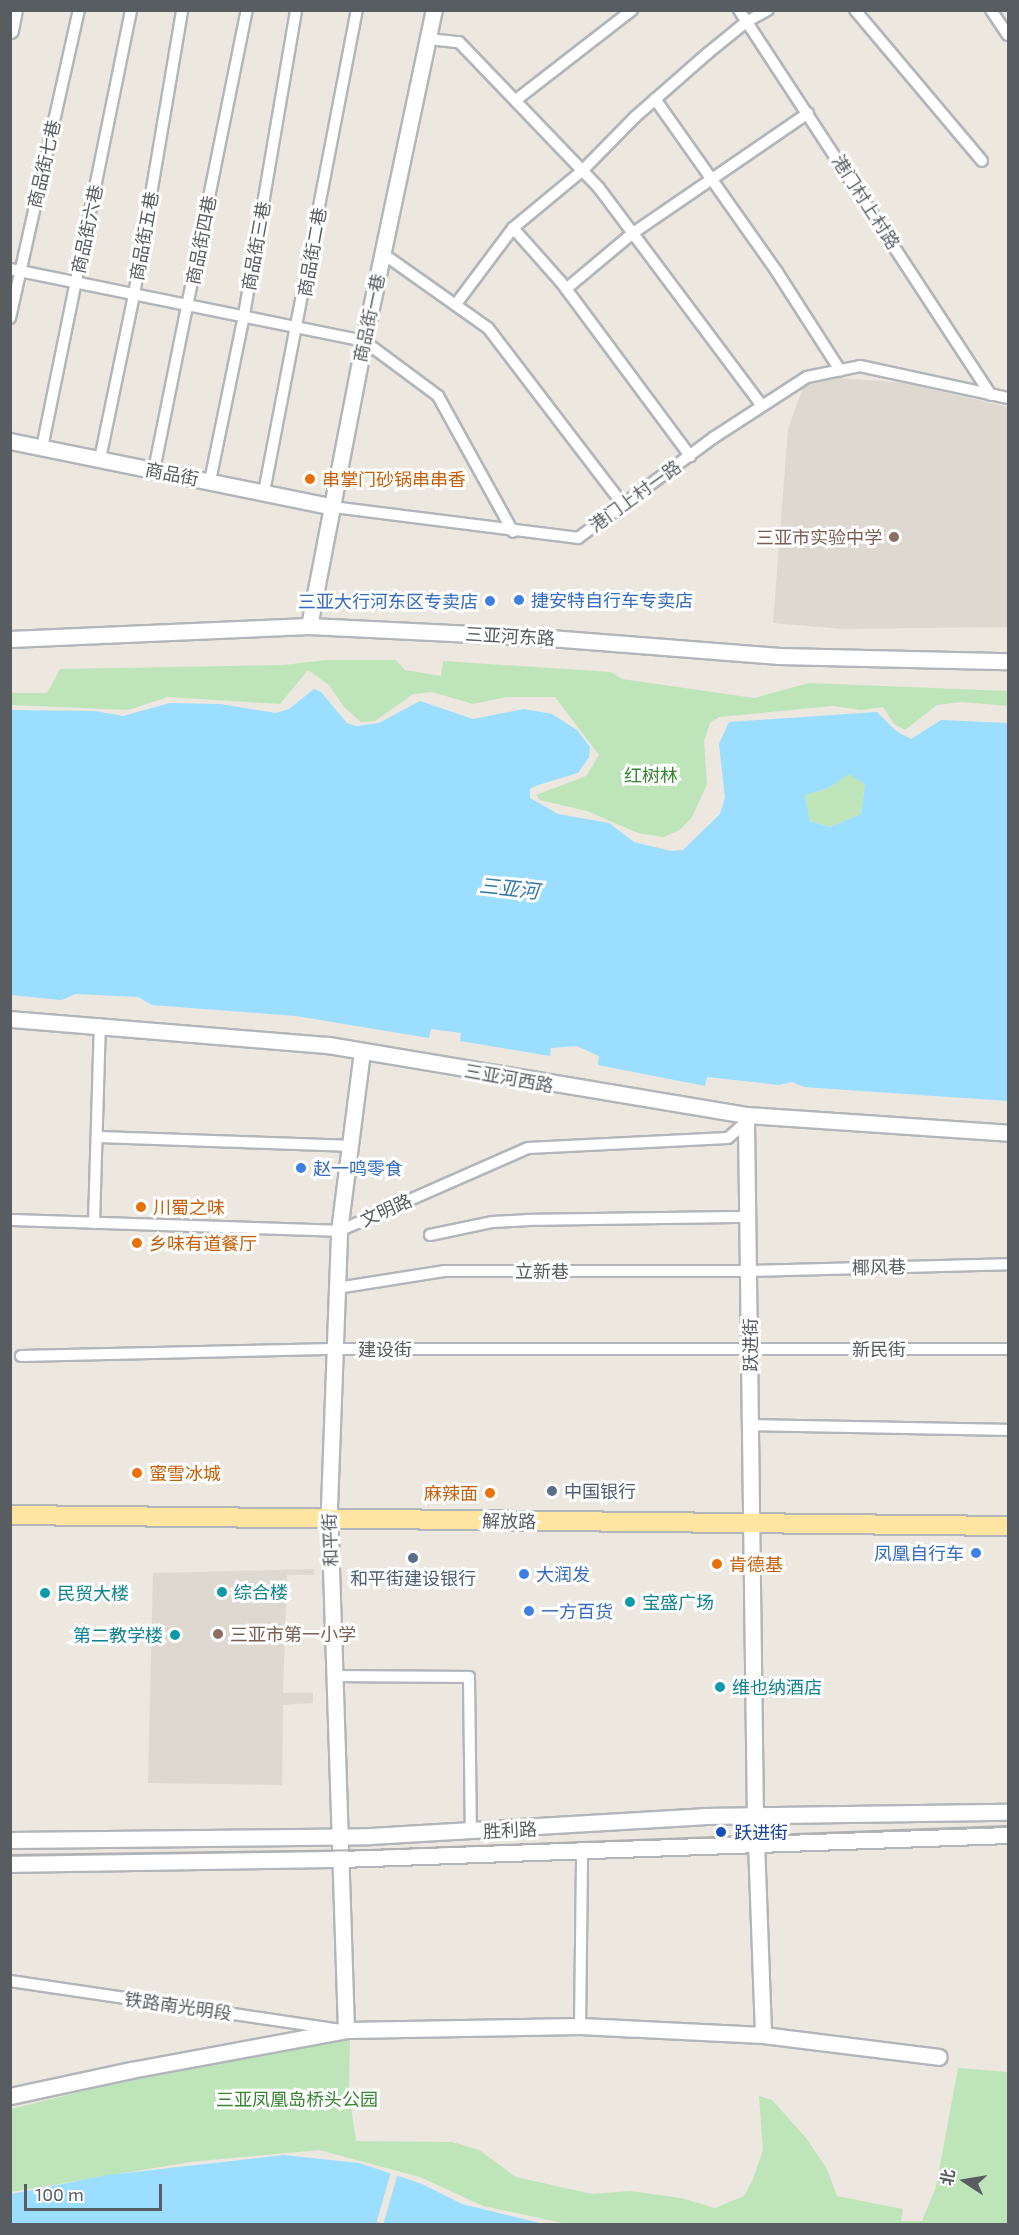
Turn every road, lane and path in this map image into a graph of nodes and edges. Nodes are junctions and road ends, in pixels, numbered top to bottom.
1 (14, 10) edge
2 (79, 10) edge
3 (131, 10) edge
4 (182, 10) edge
5 (247, 10) edge
6 (296, 10) edge
7 (357, 10) edge
8 (434, 10) edge
9 (632, 10) edge
10 (739, 10) edge
11 (768, 10) edge
12 (855, 10) edge
13 (991, 10) edge
14 (746, 22) junction
15 (10, 30) edge
16 (1008, 35) edge
17 (428, 39) junction
18 (656, 99) junction
19 (516, 100) junction
20 (808, 113) junction
21 (982, 161) dead end
22 (582, 171) junction
23 (713, 177) junction
24 (513, 228) junction
25 (633, 232) junction
26 (382, 253) junction
27 (15, 271) edge
28 (76, 284) junction
29 (566, 289) junction
30 (134, 295) junction
31 (456, 304) junction
32 (188, 305) junction
33 (244, 315) junction
34 (10, 318) edge
35 (298, 326) junction
36 (364, 341) junction
37 (840, 370) junction
38 (991, 395) junction
39 (1008, 398) edge
40 (762, 406) junction
41 (10, 441) edge
42 (42, 448) junction
43 (690, 456) junction
44 (100, 459) junction
45 (154, 470) junction
46 (210, 481) junction
47 (264, 492) junction
48 (624, 506) junction
49 (333, 507) junction
50 (513, 532) junction
51 (309, 626) junction
52 (10, 639) edge
53 (1008, 662) edge
54 (10, 1019) edge
55 (100, 1029) junction
56 (10, 1030) edge
57 (361, 1054) junction
58 (746, 1122) junction
59 (1008, 1133) edge
60 (97, 1137) junction
61 (1008, 1140) edge
62 (350, 1146) junction
63 (748, 1217) junction
64 (10, 1220) edge
65 (94, 1223) junction
66 (339, 1231) junction
67 (430, 1235) dead end
68 (1008, 1264) edge
69 (749, 1270) junction
70 (337, 1288) junction
71 (335, 1348) junction
72 (750, 1348) junction
73 (1008, 1349) edge
74 (21, 1356) dead end
75 (750, 1425) junction
76 (1008, 1430) edge
77 (10, 1503) edge
78 (329, 1512) junction
79 (10, 1515) edge
80 (1008, 1515) edge
81 (750, 1517) junction
82 (1008, 1526) edge
83 (335, 1676) junction
84 (1008, 1812) edge
85 (755, 1815) junction
86 (471, 1831) junction
87 (341, 1836) junction
88 (1008, 1836) edge
89 (10, 1839) edge
90 (757, 1845) junction
91 (582, 1851) junction
92 (341, 1859) junction
93 (10, 1864) edge
94 (10, 1982) edge
95 (580, 2026) junction
96 (346, 2030) junction
97 (763, 2035) junction
98 (939, 2057) dead end
99 (10, 2096) edge

1 - 15 street
2 - 27 street, 商品街七巷
3 - 28 street, 商品街六巷
4 - 30 street, 商品街五巷
5 - 32 street, 商品街四巷
6 - 33 street, 商品街三巷
7 - 35 street, 商品街二巷
8 - 17 street, 商品街一巷
9 - 19 street
10 - 14 street, 港门村上村路
11 - 14 street
12 - 21 street
13 - 16 street
14 - 18 street
14 - 20 street, 港门村上村路
17 - 19 street
17 - 26 street, 商品街一巷
18 - 22 street
18 - 23 street
19 - 22 street
20 - 23 street
20 - 38 street, 港门村上村路
22 - 24 street
22 - 25 street
23 - 25 street
23 - 37 street
24 - 29 street
24 - 31 street
25 - 29 street
25 - 40 street
26 - 31 street
26 - 36 street, 商品街一巷
27 - 28 street
27 - 34 street, 商品街七巷
28 - 30 street
28 - 42 street, 商品街六巷
29 - 43 street
30 - 32 street
30 - 44 street, 商品街五巷
31 - 48 street
32 - 33 street
32 - 45 street, 商品街四巷
33 - 35 street
33 - 46 street, 商品街三巷
35 - 36 street
35 - 47 street, 商品街二巷
36 - 49 street, 商品街一巷
36 - 50 street
37 - 38 street
37 - 40 street, 港门上村一路
38 - 39 street
40 - 43 street, 港门上村一路
41 - 42 street, 商品街
42 - 44 street, 商品街
43 - 48 street, 港门上村一路
44 - 45 street, 商品街
45 - 46 street, 商品街
46 - 47 street, 商品街
47 - 49 street, 商品街
48 - 50 street, 港门上村一路
49 - 50 street, 港门上村一路
49 - 51 street, 商品街一巷
51 - 52 street, 三亚河东路
51 - 53 street, 三亚河东路
54 - 55 street, 三亚河西路
55 - 56 street, 三亚河西路
55 - 57 street, 三亚河西路
55 - 60 street
57 - 58 street, 三亚河西路
57 - 59 street, 三亚河西路
57 - 62 street, 和平街
58 - 61 street, 三亚河西路
58 - 63 street, 跃进街
58 - 66 street, 文明路
60 - 62 street
60 - 65 street
62 - 66 street, 和平街
63 - 67 street
63 - 69 street, 跃进街
64 - 65 street, 文明路
65 - 66 street, 文明路
66 - 70 street, 和平街
68 - 69 street, 椰风巷
69 - 70 street, 立新巷
69 - 72 street, 跃进街
70 - 71 street, 和平街
71 - 72 street, 建设街
71 - 74 street, 建设街
71 - 78 street, 和平街
72 - 73 street, 新民街
72 - 75 street, 跃进街
75 - 76 street
75 - 81 street, 跃进街
77 - 78 main road, 解放路
78 - 79 main road, 解放路
78 - 81 main road, 解放路
78 - 83 street, 和平街
80 - 81 main road, 解放路
81 - 82 main road, 解放路
81 - 85 street, 跃进街
83 - 86 street
83 - 87 street, 和平街
84 - 85 street, 胜利路
85 - 86 street, 胜利路
85 - 90 street, 跃进街
86 - 87 street, 胜利路
87 - 89 street, 胜利路
87 - 92 street, 和平街
88 - 90 street, 胜利路
90 - 91 street, 胜利路
90 - 97 street, 跃进街
91 - 92 street, 胜利路
91 - 95 street
92 - 93 street, 胜利路
92 - 96 street, 和平街
94 - 96 street, 铁路南光明段
95 - 96 street
95 - 97 street
96 - 99 street
97 - 98 street

